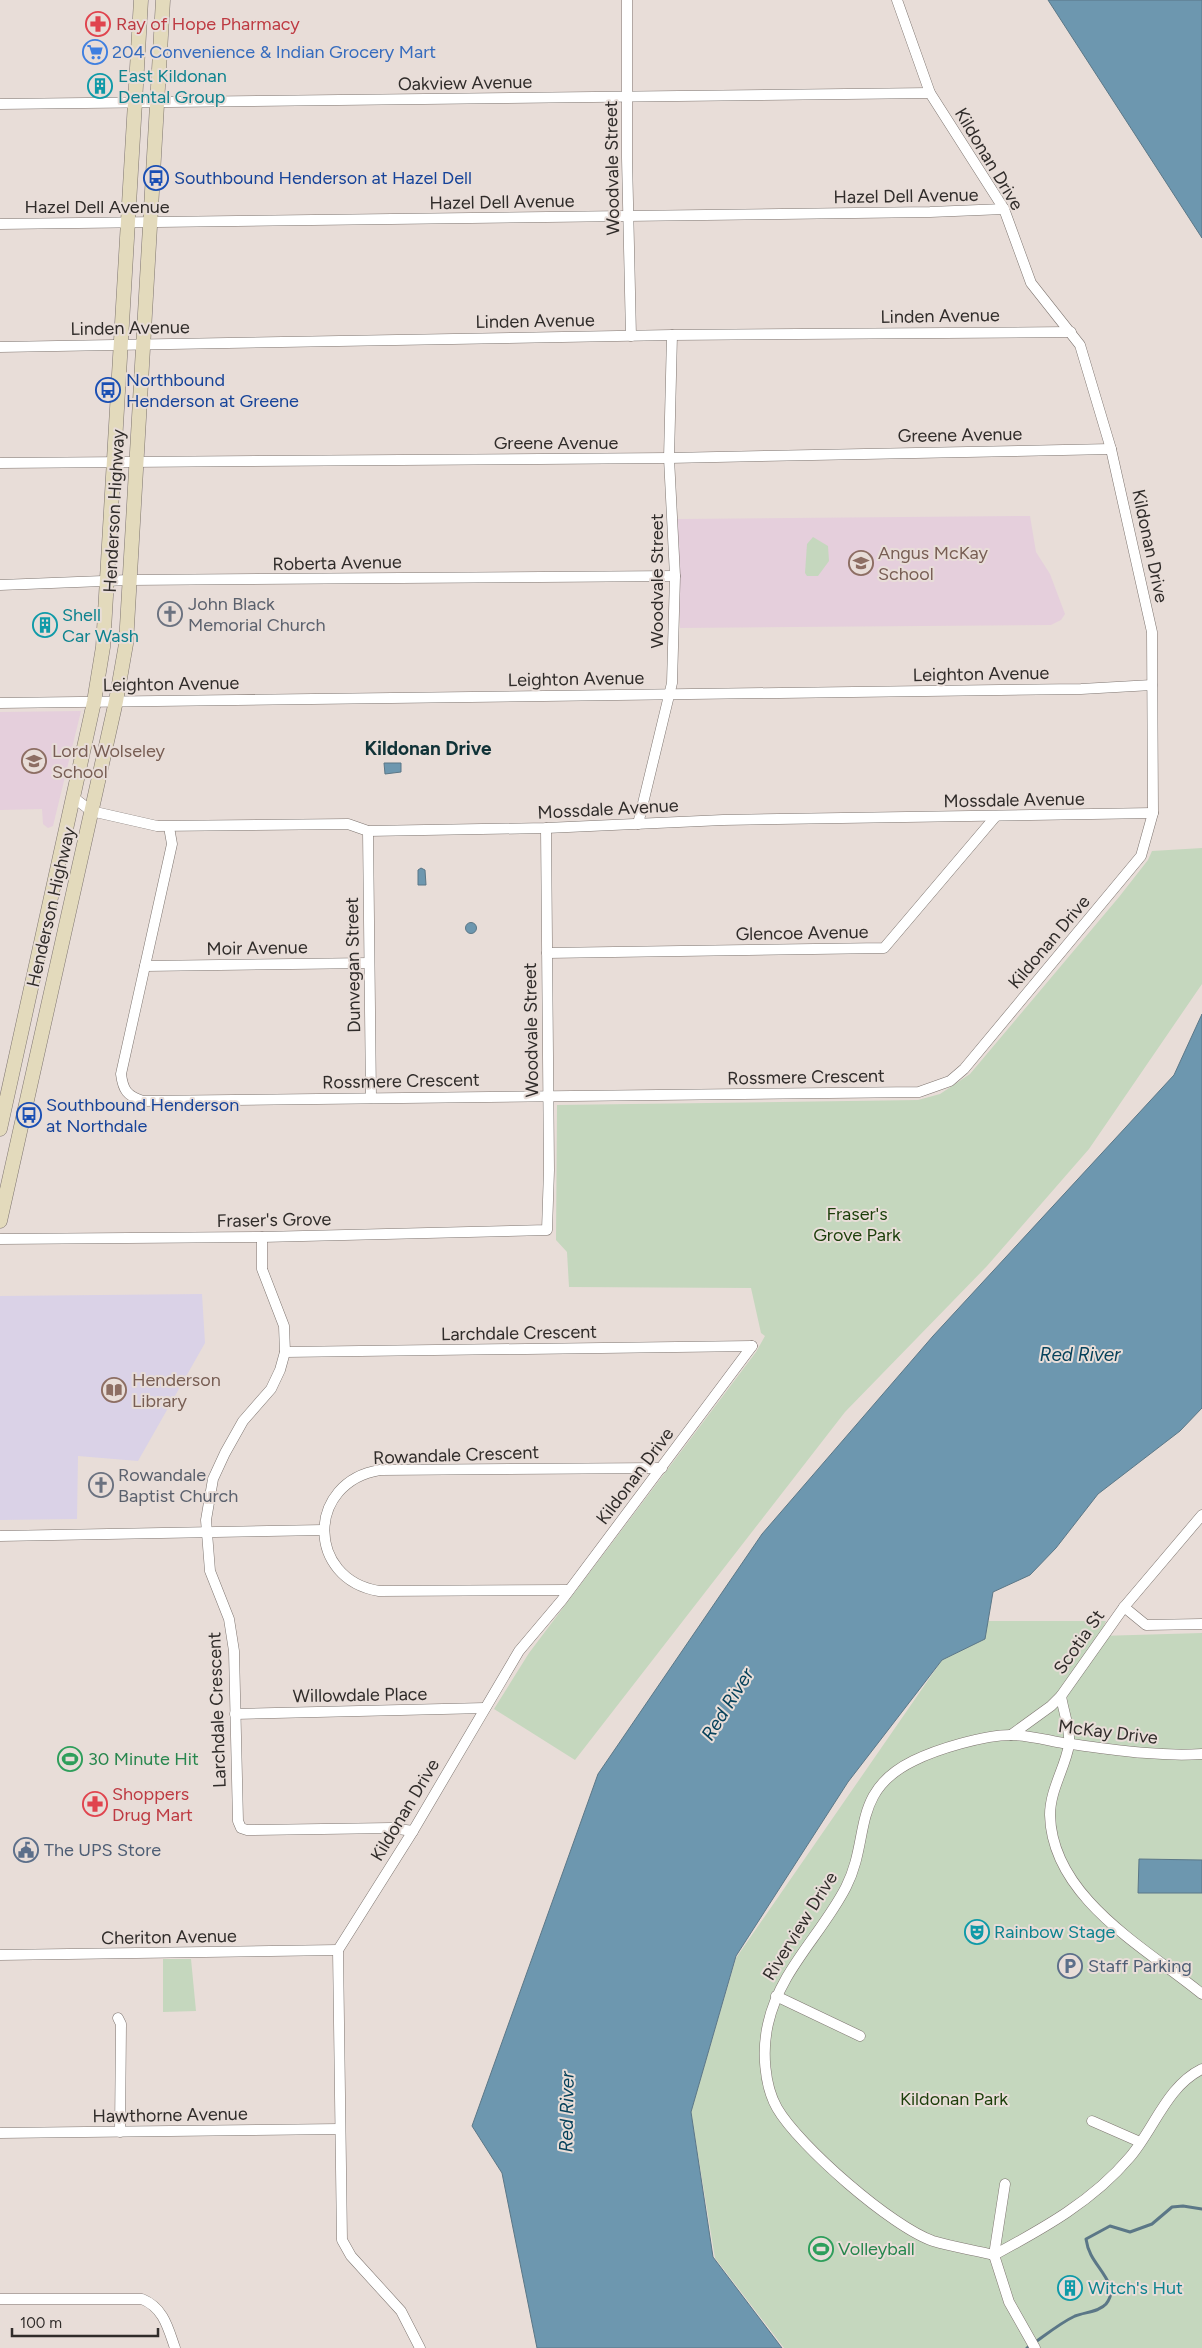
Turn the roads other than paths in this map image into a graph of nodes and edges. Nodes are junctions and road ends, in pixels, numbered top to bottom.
1 (141, 0) edge
2 (163, 0) edge
3 (627, 0) edge
4 (897, 0) edge
5 (930, 93) junction
6 (627, 97) junction
7 (135, 103) junction
8 (156, 103) junction
9 (0, 104) edge
10 (1004, 209) junction
11 (628, 217) junction
12 (128, 222) junction
13 (149, 223) junction
14 (0, 224) edge
15 (1071, 332) junction
16 (672, 335) junction
17 (631, 336) junction
18 (142, 343) junction
19 (121, 344) junction
20 (0, 347) edge
21 (1111, 450) junction
22 (669, 458) junction
23 (135, 462) junction
24 (114, 463) junction
25 (0, 464) edge
26 (675, 576) junction
27 (128, 580) junction
28 (107, 581) junction
29 (0, 585) edge
30 (1152, 686) junction
31 (669, 695) junction
32 (116, 701) junction
33 (94, 702) junction
34 (0, 703) edge
35 (73, 797) junction
36 (91, 811) junction
37 (1153, 813) junction
38 (996, 816) junction
39 (638, 824) junction
40 (169, 827) junction
41 (546, 828) junction
42 (368, 831) junction
43 (49, 906) junction
44 (69, 911) junction
45 (547, 953) junction
46 (369, 962) junction
47 (144, 966) junction
48 (23, 1024) junction
49 (43, 1027) junction
50 (950, 1081) joint
51 (548, 1097) junction
52 (371, 1098) junction
53 (0, 1130) edge
54 (0, 1221) edge
55 (547, 1230) joint
56 (262, 1237) junction
57 (0, 1239) edge
58 (752, 1346) joint
59 (285, 1352) junction
60 (662, 1468) junction
61 (1202, 1515) edge
62 (324, 1530) junction
63 (206, 1534) junction
64 (0, 1536) edge
65 (569, 1590) junction
66 (1124, 1606) junction
67 (1202, 1624) edge
68 (1061, 1696) junction
69 (485, 1708) junction
70 (236, 1714) junction
71 (1011, 1735) junction
72 (1069, 1744) junction
73 (1202, 1754) edge
74 (413, 1832) junction
75 (338, 1950) junction
76 (0, 1955) edge
77 (1202, 1994) edge
78 (776, 1996) junction
79 (118, 2018) dead end
80 (860, 2036) dead end
81 (1202, 2070) edge
82 (1092, 2121) dead end
83 (340, 2129) junction
84 (120, 2132) junction
85 (0, 2133) edge
86 (1140, 2142) junction
87 (1005, 2184) dead end
88 (994, 2255) junction
89 (0, 2299) edge
90 (175, 2348) edge
91 (420, 2348) edge
92 (1035, 2348) edge

1 - 7 main road, Henderson Highway
2 - 8 main road, Henderson Highway
3 - 6 street, Woodvale Street
4 - 5 street, Kildonan Drive
5 - 6 street, Oakview Avenue
5 - 10 street, Kildonan Drive
6 - 8 street, Oakview Avenue
6 - 11 street, Woodvale Street
7 - 8 street, Oakview Avenue
7 - 9 street, Oakview Avenue
7 - 12 main road, Henderson Highway
8 - 13 main road, Henderson Highway
10 - 11 street, Hazel Dell Avenue
10 - 15 street, Kildonan Drive
11 - 13 street, Hazel Dell Avenue
11 - 17 street, Woodvale Street
12 - 13 street, Hazel Dell Avenue
12 - 14 street, Hazel Dell Avenue
12 - 19 main road, Henderson Highway
13 - 18 main road, Henderson Highway
15 - 16 street, Linden Avenue
15 - 21 street, Kildonan Drive
16 - 17 street, Linden Avenue
16 - 22 street, Woodvale Street
17 - 18 street, Linden Avenue
18 - 19 street, Linden Avenue
18 - 23 main road, Henderson Highway
19 - 20 street, Linden Avenue
19 - 24 main road, Henderson Highway
21 - 22 street, Greene Avenue
21 - 30 street, Kildonan Drive
22 - 23 street, Greene Avenue
22 - 26 street, Woodvale Street
23 - 24 street, Greene Avenue
23 - 27 main road, Henderson Highway
24 - 25 street, Greene Avenue
24 - 28 main road, Henderson Highway
26 - 27 street, Roberta Avenue
26 - 31 street, Woodvale Street
27 - 28 street, Roberta Avenue
27 - 32 main road, Henderson Highway
28 - 29 street, Roberta Avenue
28 - 33 main road, Henderson Highway
30 - 31 street, Leighton Avenue
30 - 37 street, Kildonan Drive
31 - 32 street, Leighton Avenue
31 - 39 street, Woodvale Street
32 - 33 street, Leighton Avenue
32 - 36 main road, Henderson Highway
33 - 34 street, Leighton Avenue
33 - 35 main road, Henderson Highway
35 - 36 street, Mossdale Avenue
35 - 43 main road, Henderson Highway
36 - 40 street, Mossdale Avenue
36 - 44 main road, Henderson Highway
37 - 38 street, Mossdale Avenue
37 - 50 street, Kildonan Drive
38 - 39 street, Mossdale Avenue
38 - 45 street, Glencoe Avenue
39 - 41 street, Mossdale Avenue
40 - 42 street, Mossdale Avenue
40 - 47 street, Rossmere Crescent
41 - 42 street, Mossdale Avenue
41 - 45 street, Woodvale Street
42 - 46 street, Dunvegan Street
43 - 44 main road
43 - 48 main road, Henderson Highway
44 - 49 main road, Henderson Highway
45 - 51 street, Woodvale Street
46 - 47 street, Moir Avenue
46 - 52 street, Dunvegan Street
47 - 52 street, Rossmere Crescent
48 - 49 main road
48 - 53 main road, Henderson Highway
49 - 54 main road, Henderson Highway
50 - 51 street, Rossmere Crescent
51 - 52 street, Rossmere Crescent
51 - 55 street, Woodvale Street
55 - 56 street, Fraser's Grove
56 - 57 street, Fraser's Grove
56 - 59 street, Larchdale Crescent
58 - 59 street, Larchdale Crescent
58 - 60 street, Kildonan Drive
59 - 63 street, Larchdale Crescent
60 - 62 street, Rowandale Crescent
60 - 65 street, Kildonan Drive
61 - 66 street, Scotia St
62 - 63 street
62 - 65 street, Rowandale Crescent
63 - 64 street
63 - 70 street, Larchdale Crescent
65 - 69 street, Kildonan Drive
66 - 67 street
66 - 68 street, Scotia St
68 - 71 street, Scotia St
68 - 72 street, Scotia St
69 - 70 street, Willowdale Place
69 - 74 street, Kildonan Drive
70 - 74 street, Larchdale Crescent
71 - 72 street, McKay Drive
71 - 78 street, Riverview Drive
72 - 73 street, McKay Drive
72 - 77 street
74 - 75 street, Kildonan Drive
75 - 76 street, Cheriton Avenue
75 - 83 street
78 - 80 street
78 - 88 street, Riverview Drive
79 - 84 street
81 - 86 street
82 - 86 street
83 - 84 street, Hawthorne Avenue
83 - 91 street
84 - 85 street, Hawthorne Avenue
86 - 88 street
87 - 88 street
88 - 92 street
89 - 90 street

